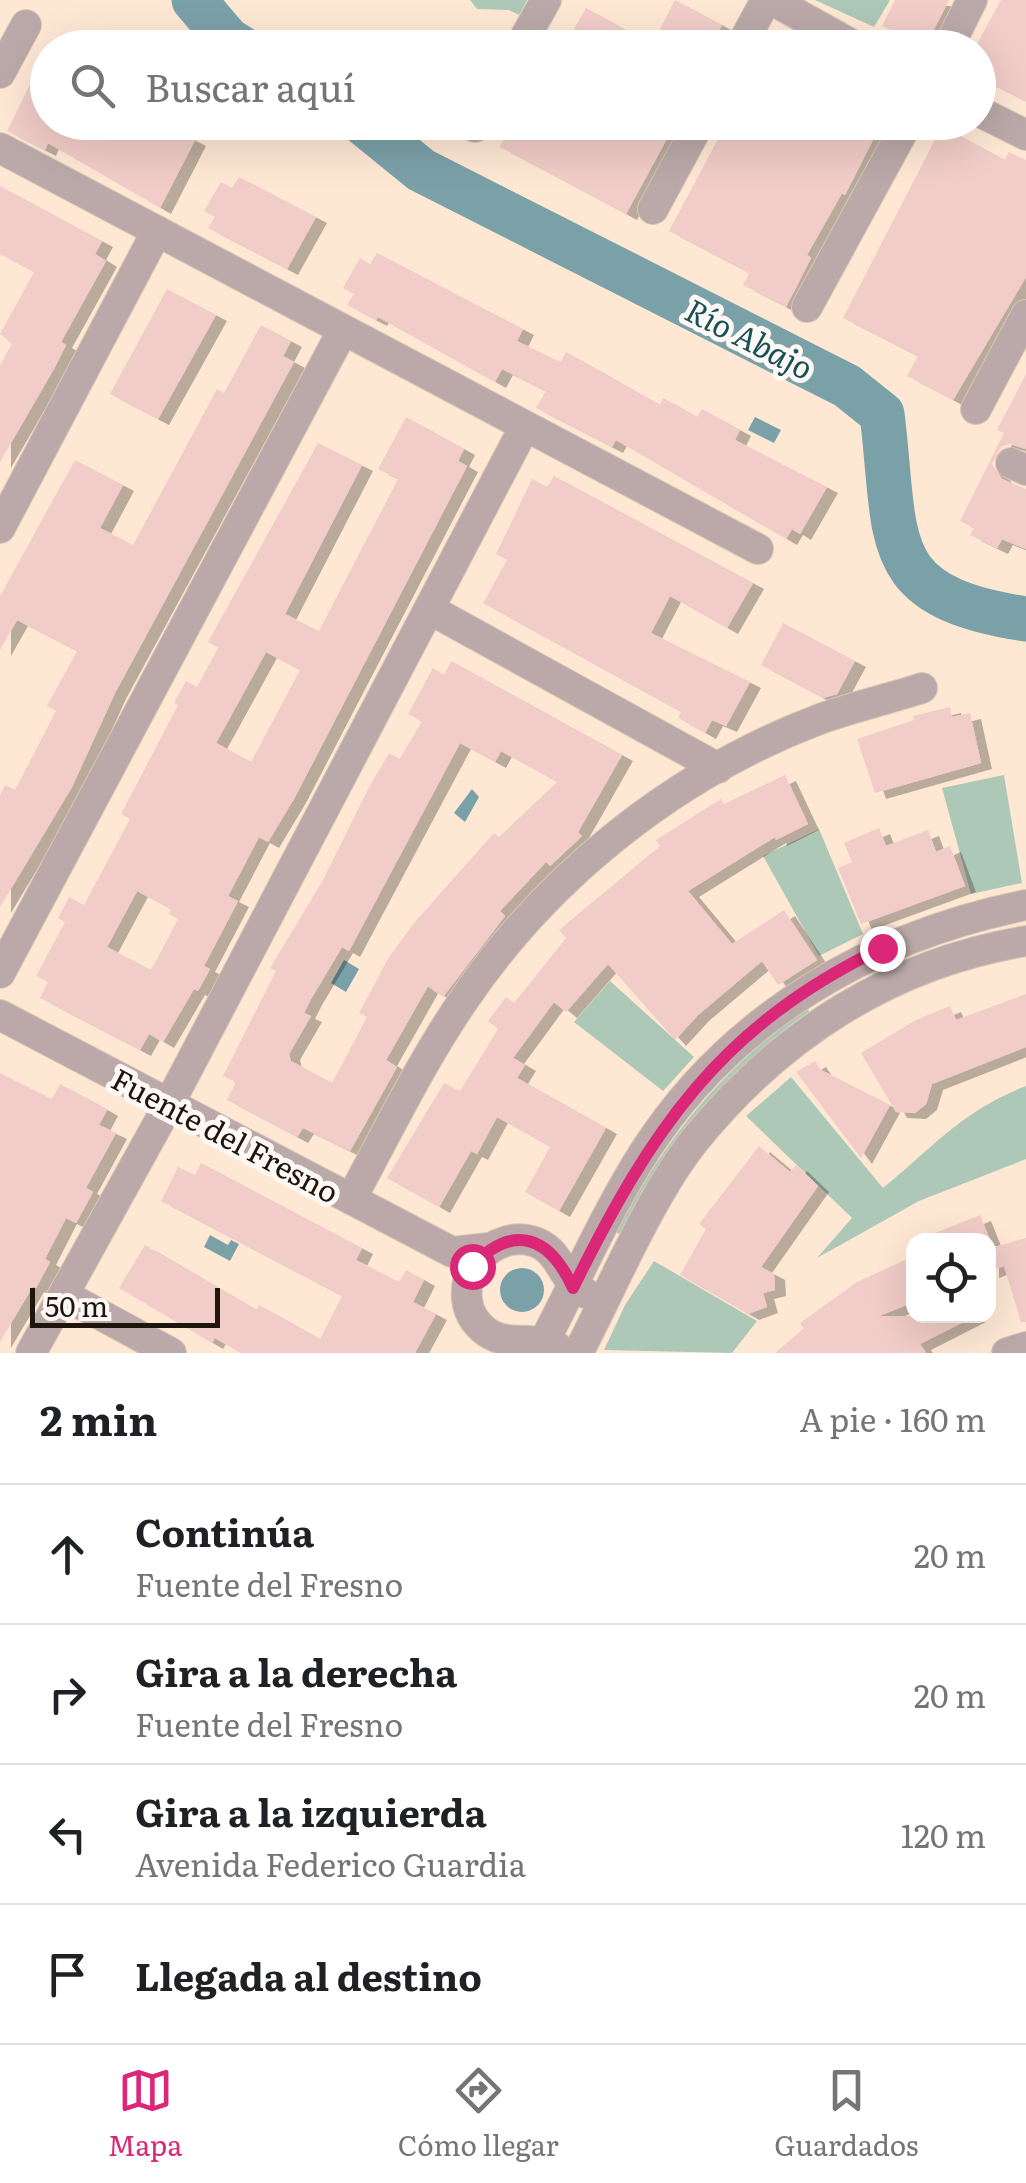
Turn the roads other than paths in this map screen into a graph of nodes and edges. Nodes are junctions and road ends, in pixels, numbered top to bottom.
1 (546, 0) edge
2 (769, 0) edge
3 (972, 0) edge
4 (26, 25) dead end
5 (528, 30) edge
6 (751, 30) edge
7 (825, 30) edge
8 (957, 30) edge
9 (0, 73) edge
10 (996, 121) edge
11 (1026, 136) edge
12 (690, 140) edge
13 (898, 140) edge
14 (0, 148) edge
15 (653, 209) dead end
16 (157, 232) junction
17 (807, 307) dead end
18 (1026, 315) edge
19 (342, 330) junction
20 (976, 410) dead end
21 (525, 426) junction
22 (0, 528) edge
23 (758, 550) dead end
24 (430, 610) junction
25 (922, 688) dead end
26 (718, 768) junction
27 (1026, 905) edge
28 (1026, 941) edge
29 (845, 966) junction
30 (0, 973) edge
31 (861, 995) junction
32 (0, 1015) edge
33 (169, 1104) junction
34 (352, 1200) junction
35 (490, 1248) junction
36 (452, 1252) junction
37 (466, 1288) junction
38 (573, 1288) junction
39 (64, 1295) junction
40 (604, 1303) junction
41 (1026, 1347) edge
42 (550, 1349) edge
43 (31, 1353) edge
44 (172, 1353) edge
45 (578, 1353) edge
46 (1006, 1353) edge

1 - 5 street
2 - 6 street
2 - 7 street
3 - 8 street
4 - 9 street
10 - 11 street
12 - 15 street
13 - 17 street
14 - 16 street
16 - 19 street
16 - 22 street
18 - 20 street
19 - 21 street
19 - 30 street
21 - 23 street
21 - 24 street
24 - 26 street
24 - 33 street
25 - 26 street
26 - 34 street
27 - 29 street
28 - 31 street
29 - 31 street
29 - 38 street
31 - 40 street
32 - 33 street, Fuente del Fresno
33 - 34 street, Fuente del Fresno
33 - 39 street
34 - 36 street, Fuente del Fresno
35 - 36 street
35 - 37 street
35 - 38 street
36 - 37 street
37 - 42 street
38 - 40 street
38 - 42 street
39 - 43 street
39 - 44 street
40 - 45 street
41 - 46 street

